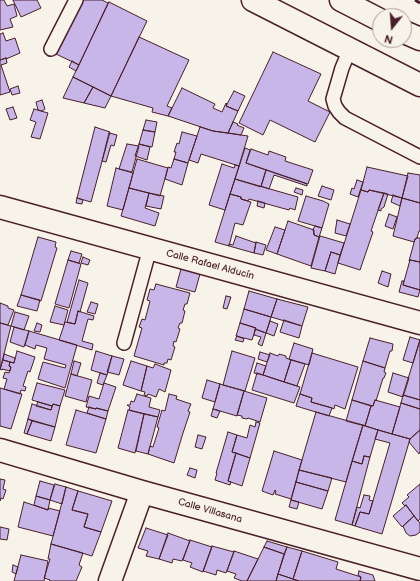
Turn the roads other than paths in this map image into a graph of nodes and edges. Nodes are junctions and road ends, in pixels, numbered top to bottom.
1 (76, 0) edge
2 (253, 0) edge
3 (341, 0) edge
4 (372, 16) edge
5 (51, 49) dead end
6 (350, 49) junction
7 (420, 85) edge
8 (420, 157) edge
9 (0, 207) edge
10 (150, 248) junction
11 (420, 323) edge
12 (124, 342) dead end
13 (0, 450) edge
14 (142, 492) junction
15 (420, 569) edge
16 (110, 581) edge

1 - 5 lane
2 - 6 street
3 - 4 street
6 - 7 street
6 - 8 lane
9 - 10 street, Calle Rafael Alducín
10 - 11 street, Calle Rafael Alducín
10 - 12 lane
13 - 14 street, Calle Villasana
14 - 15 street, Calle Villasana
14 - 16 street

